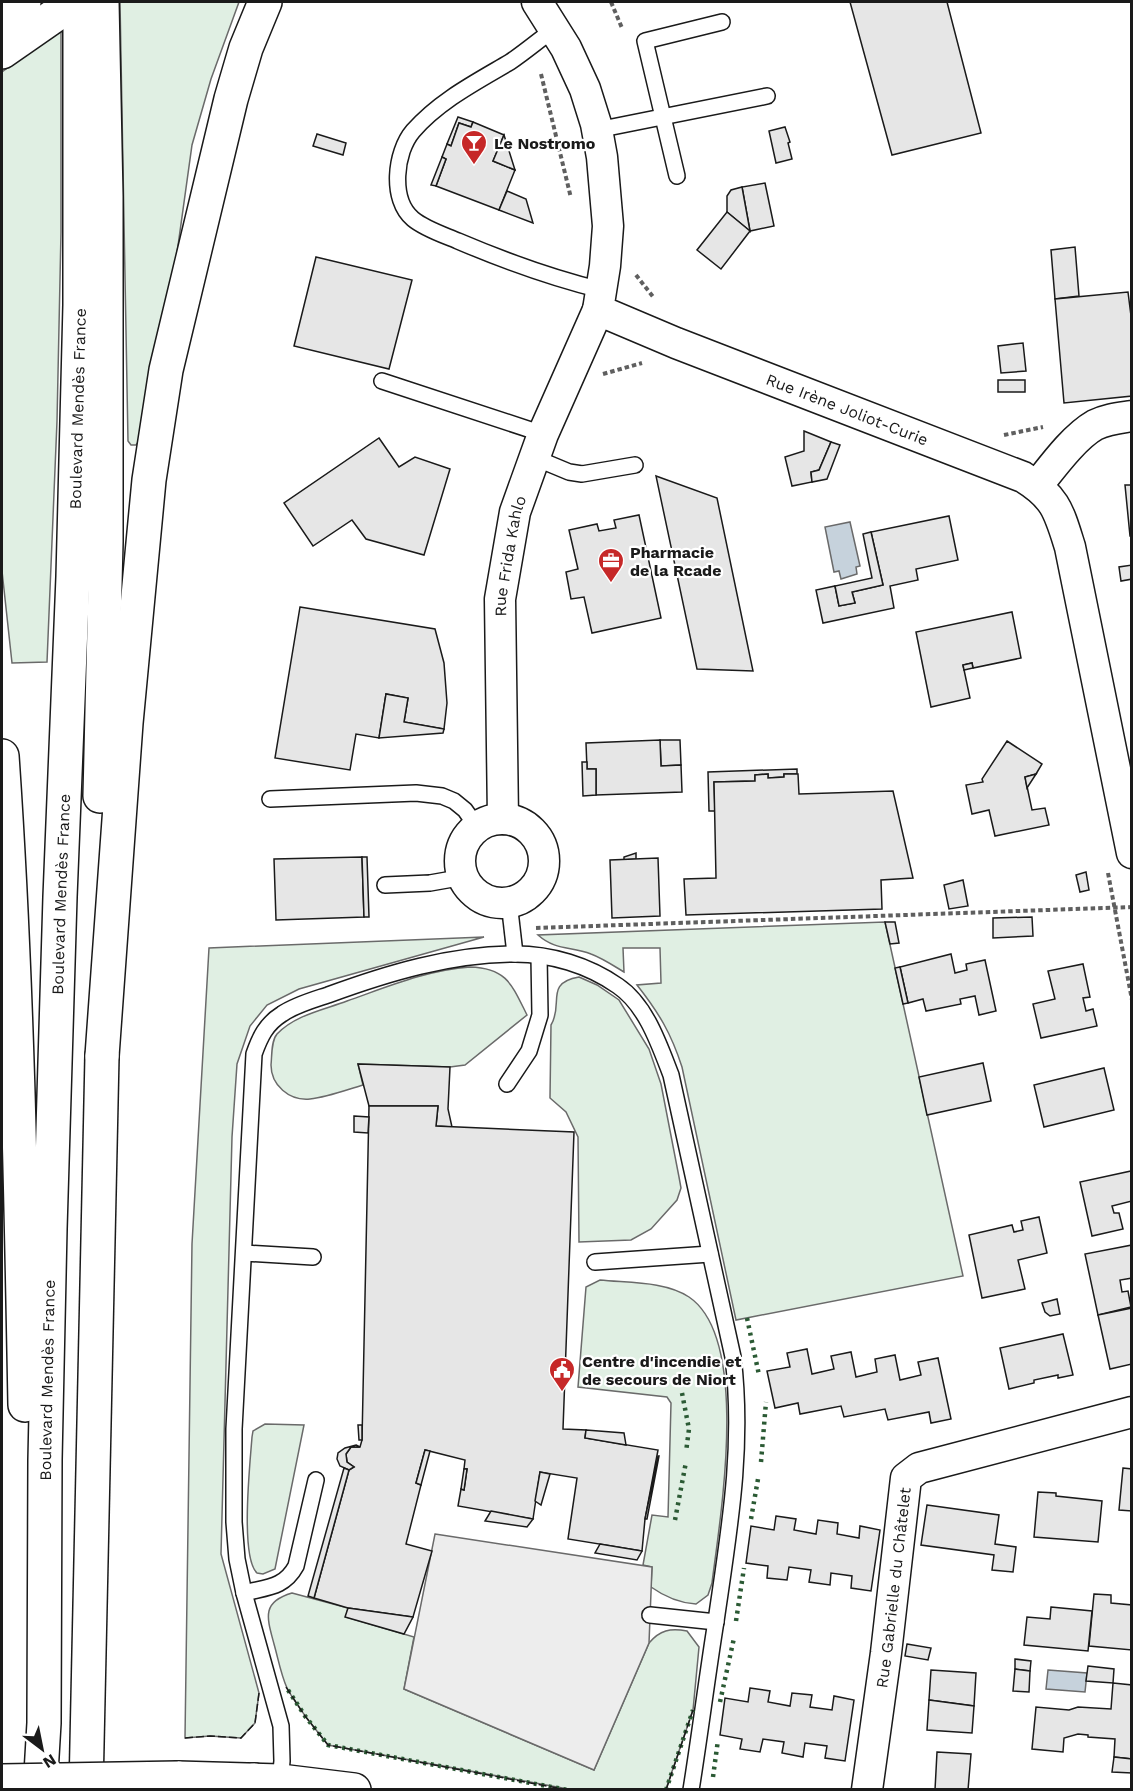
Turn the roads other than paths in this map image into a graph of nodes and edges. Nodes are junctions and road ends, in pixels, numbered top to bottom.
1 (74, 2) edge
2 (80, 2) edge
3 (102, 2) edge
4 (265, 2) edge
5 (540, 16) edge
6 (722, 22) dead end
7 (9, 26) edge
8 (767, 96) dead end
9 (663, 116) junction
10 (597, 130) junction
11 (677, 176) dead end
12 (599, 300) junction
13 (382, 381) dead end
14 (1131, 416) edge
15 (538, 446) junction
16 (636, 465) dead end
17 (1037, 486) junction
18 (2, 756) edge
19 (270, 799) dead end
20 (490, 823) junction
21 (1118, 857) edge
22 (464, 878) junction
23 (385, 885) dead end
24 (511, 915) junction
25 (515, 954) junction
26 (539, 956) junction
27 (102, 1056) junction
28 (507, 1084) dead end
29 (244, 1253) junction
30 (710, 1254) junction
31 (313, 1257) dead end
32 (595, 1262) dead end
33 (1131, 1412) edge
34 (316, 1480) dead end
35 (244, 1593) junction
36 (650, 1615) dead end
37 (716, 1622) junction
38 (2, 1781) edge
39 (262, 1783) edge
40 (33, 1790) edge
41 (40, 1790) edge
42 (86, 1790) edge
43 (354, 1790) edge
44 (692, 1790) edge
45 (867, 1790) edge

1 - 7 main road
2 - 41 main road, Boulevard Mendès France
3 - 27 main road, Boulevard Mendès France
4 - 27 main road
5 - 10 street
5 - 12 lane
6 - 9 lane
8 - 9 lane
9 - 10 lane
9 - 11 lane
10 - 12 street
12 - 15 street, Rue Frida Kahlo
12 - 17 street, Rue Irène Joliot-Curie
13 - 15 lane
14 - 17 street
15 - 16 lane
15 - 20 street, Rue Frida Kahlo
17 - 21 street, Rue Irène Joliot-Curie
18 - 40 main road
19 - 20 lane
20 - 22 street
20 - 24 street
22 - 23 lane
22 - 24 street
24 - 25 lane
25 - 26 lane
25 - 29 lane
26 - 28 lane
26 - 30 lane
27 - 42 main road, Boulevard Mendès France
29 - 31 lane
29 - 35 lane
30 - 32 lane
30 - 37 lane
33 - 45 street, Rue Gabrielle du Châtelet
34 - 35 lane
35 - 39 lane
36 - 37 lane
37 - 44 lane
38 - 39 main road, bridge
39 - 43 main road

